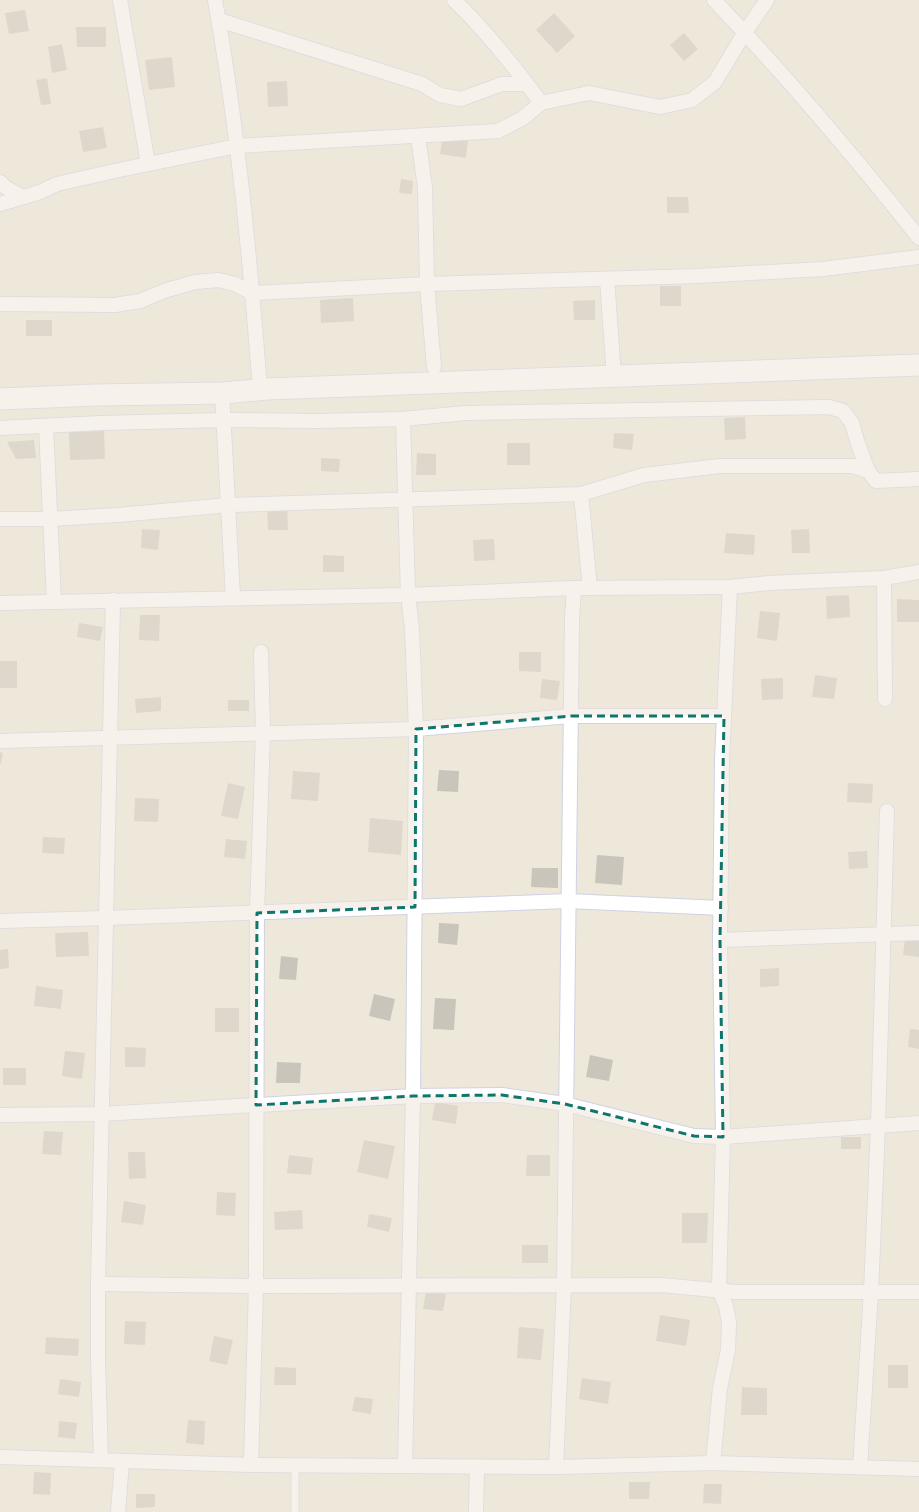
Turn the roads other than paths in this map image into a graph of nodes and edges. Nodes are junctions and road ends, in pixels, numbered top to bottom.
1 (120, 0) edge
2 (215, 0) edge
3 (454, 0) edge
4 (714, 0) edge
5 (766, 0) edge
6 (219, 20) junction
7 (745, 32) junction
8 (527, 84) junction
9 (541, 103) junction
10 (418, 136) junction
11 (237, 146) junction
12 (148, 164) junction
13 (0, 182) edge
14 (23, 197) junction
15 (0, 204) edge
16 (919, 238) edge
17 (919, 257) edge
18 (607, 279) junction
19 (428, 284) junction
20 (252, 293) junction
21 (1, 304) edge
22 (919, 365) edge
23 (434, 367) dead end
24 (614, 376) junction
25 (260, 389) junction
26 (222, 393) junction
27 (0, 399) edge
28 (403, 418) junction
29 (224, 420) junction
30 (46, 426) junction
31 (0, 428) edge
32 (868, 471) junction
33 (919, 479) edge
34 (581, 494) junction
35 (406, 499) junction
36 (229, 504) junction
37 (0, 519) edge
38 (50, 519) junction
39 (919, 572) edge
40 (884, 578) junction
41 (730, 587) junction
42 (574, 588) junction
43 (590, 588) junction
44 (408, 595) junction
45 (233, 598) junction
46 (113, 600) junction
47 (54, 601) junction
48 (0, 602) edge
49 (261, 652) dead end
50 (885, 699) dead end
51 (571, 716) junction
52 (724, 716) junction
53 (416, 729) junction
54 (263, 733) junction
55 (110, 737) junction
56 (0, 741) edge
57 (887, 811) dead end
58 (568, 901) junction
59 (415, 907) junction
60 (721, 908) junction
61 (257, 913) junction
62 (106, 918) junction
63 (0, 921) edge
64 (919, 933) edge
65 (883, 934) junction
66 (720, 940) junction
67 (413, 1096) junction
68 (565, 1104) junction
69 (256, 1105) junction
70 (101, 1114) junction
71 (0, 1116) edge
72 (919, 1123) edge
73 (878, 1126) junction
74 (723, 1137) junction
75 (98, 1284) junction
76 (564, 1285) junction
77 (256, 1286) junction
78 (409, 1286) junction
79 (719, 1290) junction
80 (871, 1292) junction
81 (919, 1292) edge
82 (0, 1458) edge
83 (101, 1460) junction
84 (122, 1461) junction
85 (713, 1463) junction
86 (251, 1465) junction
87 (295, 1465) junction
88 (405, 1466) junction
89 (477, 1467) junction
90 (860, 1467) junction
91 (556, 1468) junction
92 (919, 1469) edge
93 (118, 1512) edge
94 (295, 1512) edge
95 (476, 1512) edge

1 - 12 street
2 - 6 street
3 - 8 street
4 - 7 street
5 - 7 street
6 - 8 street
6 - 11 street
7 - 9 street
7 - 16 street
8 - 9 street
9 - 10 street
10 - 11 street
10 - 19 street
11 - 12 street
11 - 20 street
12 - 14 street
13 - 14 street
14 - 15 street
17 - 18 street
18 - 19 street
18 - 24 street
19 - 20 street
19 - 23 street
20 - 21 street
20 - 25 street
22 - 24 street
24 - 25 street
25 - 26 street
26 - 27 street
26 - 29 street
28 - 29 street
28 - 32 street
28 - 35 street
29 - 30 street
29 - 36 street
30 - 31 street
30 - 38 street
32 - 33 street
32 - 34 street
34 - 35 street
34 - 43 street
35 - 36 street
35 - 44 street
36 - 38 street
36 - 45 street
37 - 38 street
38 - 47 street
39 - 40 street
40 - 41 street
40 - 50 street
41 - 43 street
41 - 52 street
42 - 43 street
42 - 44 street
42 - 51 street
44 - 45 street
44 - 53 street
45 - 46 street
46 - 47 street
46 - 55 street
47 - 48 street
49 - 54 street
51 - 52 street
51 - 53 street
51 - 58 street
52 - 60 street
53 - 54 street
53 - 59 street
54 - 55 street
54 - 61 street
55 - 56 street
55 - 62 street
57 - 65 street
58 - 59 street
58 - 60 street
58 - 68 street
59 - 61 street
59 - 67 street
60 - 66 street
61 - 62 street
61 - 69 street
62 - 63 street
62 - 70 street
64 - 65 street
65 - 66 street
65 - 73 street
66 - 74 street
67 - 68 street
67 - 69 street
67 - 78 street
68 - 74 street
68 - 76 street
69 - 70 street
69 - 77 street
70 - 71 street
70 - 75 street
72 - 73 street
73 - 74 street
73 - 80 street
74 - 79 street
75 - 77 street
75 - 83 street
76 - 78 street
76 - 79 street
76 - 91 street
77 - 78 street
77 - 86 street
78 - 88 street
79 - 80 street
79 - 85 street
80 - 81 street
80 - 90 street
82 - 83 street
83 - 84 street
84 - 86 street
84 - 93 street
85 - 90 street
85 - 91 street
86 - 87 street
87 - 88 street
87 - 94 lane
88 - 89 street
89 - 91 street
89 - 95 street
90 - 92 street

